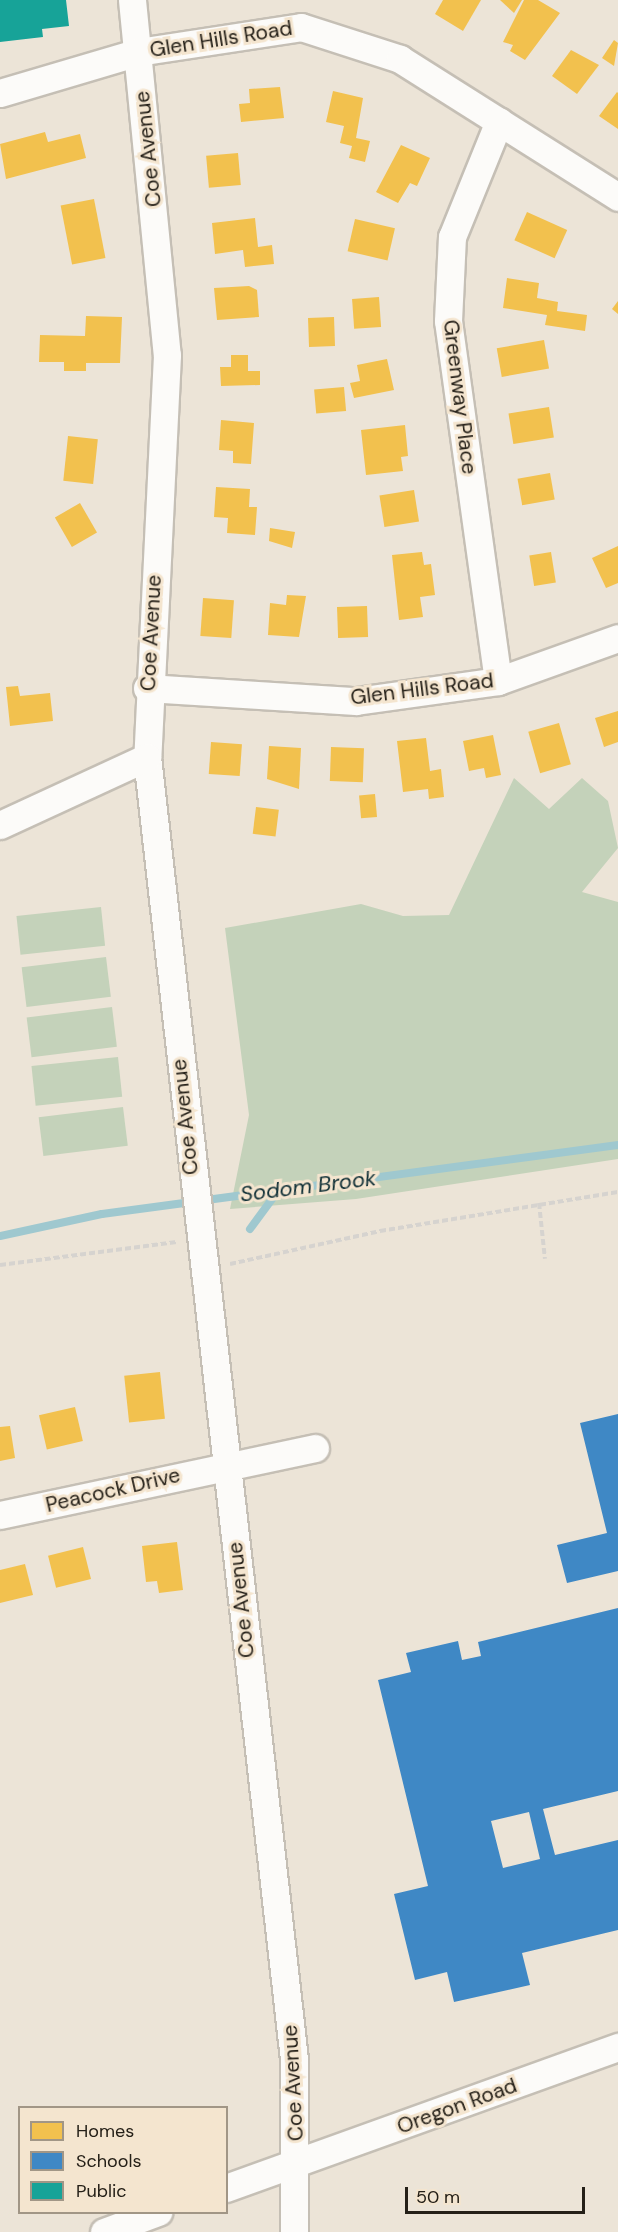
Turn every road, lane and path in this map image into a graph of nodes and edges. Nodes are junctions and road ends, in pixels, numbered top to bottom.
1 (132, 0) edge
2 (138, 52) junction
3 (0, 93) edge
4 (499, 121) junction
5 (618, 197) edge
6 (618, 639) edge
7 (498, 681) junction
8 (147, 688) junction
9 (147, 757) junction
10 (0, 824) edge
11 (618, 1192) edge
12 (539, 1203) junction
13 (188, 1234) junction
14 (545, 1259) dead end
15 (228, 1264) dead end
16 (0, 1265) edge
17 (315, 1448) dead end
18 (225, 1465) junction
19 (0, 1515) edge
20 (618, 2047) edge
21 (296, 2165) junction
22 (228, 2187) edge
23 (153, 2214) edge
24 (104, 2232) edge
25 (294, 2232) edge

1 - 2 street, Coe Avenue
2 - 3 street, Glen Hills Road
2 - 4 street, Glen Hills Road
2 - 8 street, Coe Avenue
4 - 5 street, Glen Hills Road
4 - 7 street, Greenway Place
6 - 7 street, Glen Hills Road
7 - 8 street, Glen Hills Road
8 - 9 street, Coe Avenue
9 - 10 street
9 - 13 street, Coe Avenue
11 - 12 path
12 - 14 path
12 - 15 path
13 - 16 path
13 - 18 street, Coe Avenue
17 - 18 street, Peacock Drive
18 - 19 street, Peacock Drive
18 - 21 street, Coe Avenue
20 - 21 street, Oregon Road
21 - 22 street, Oregon Road
21 - 25 street, Coe Avenue
23 - 24 street

